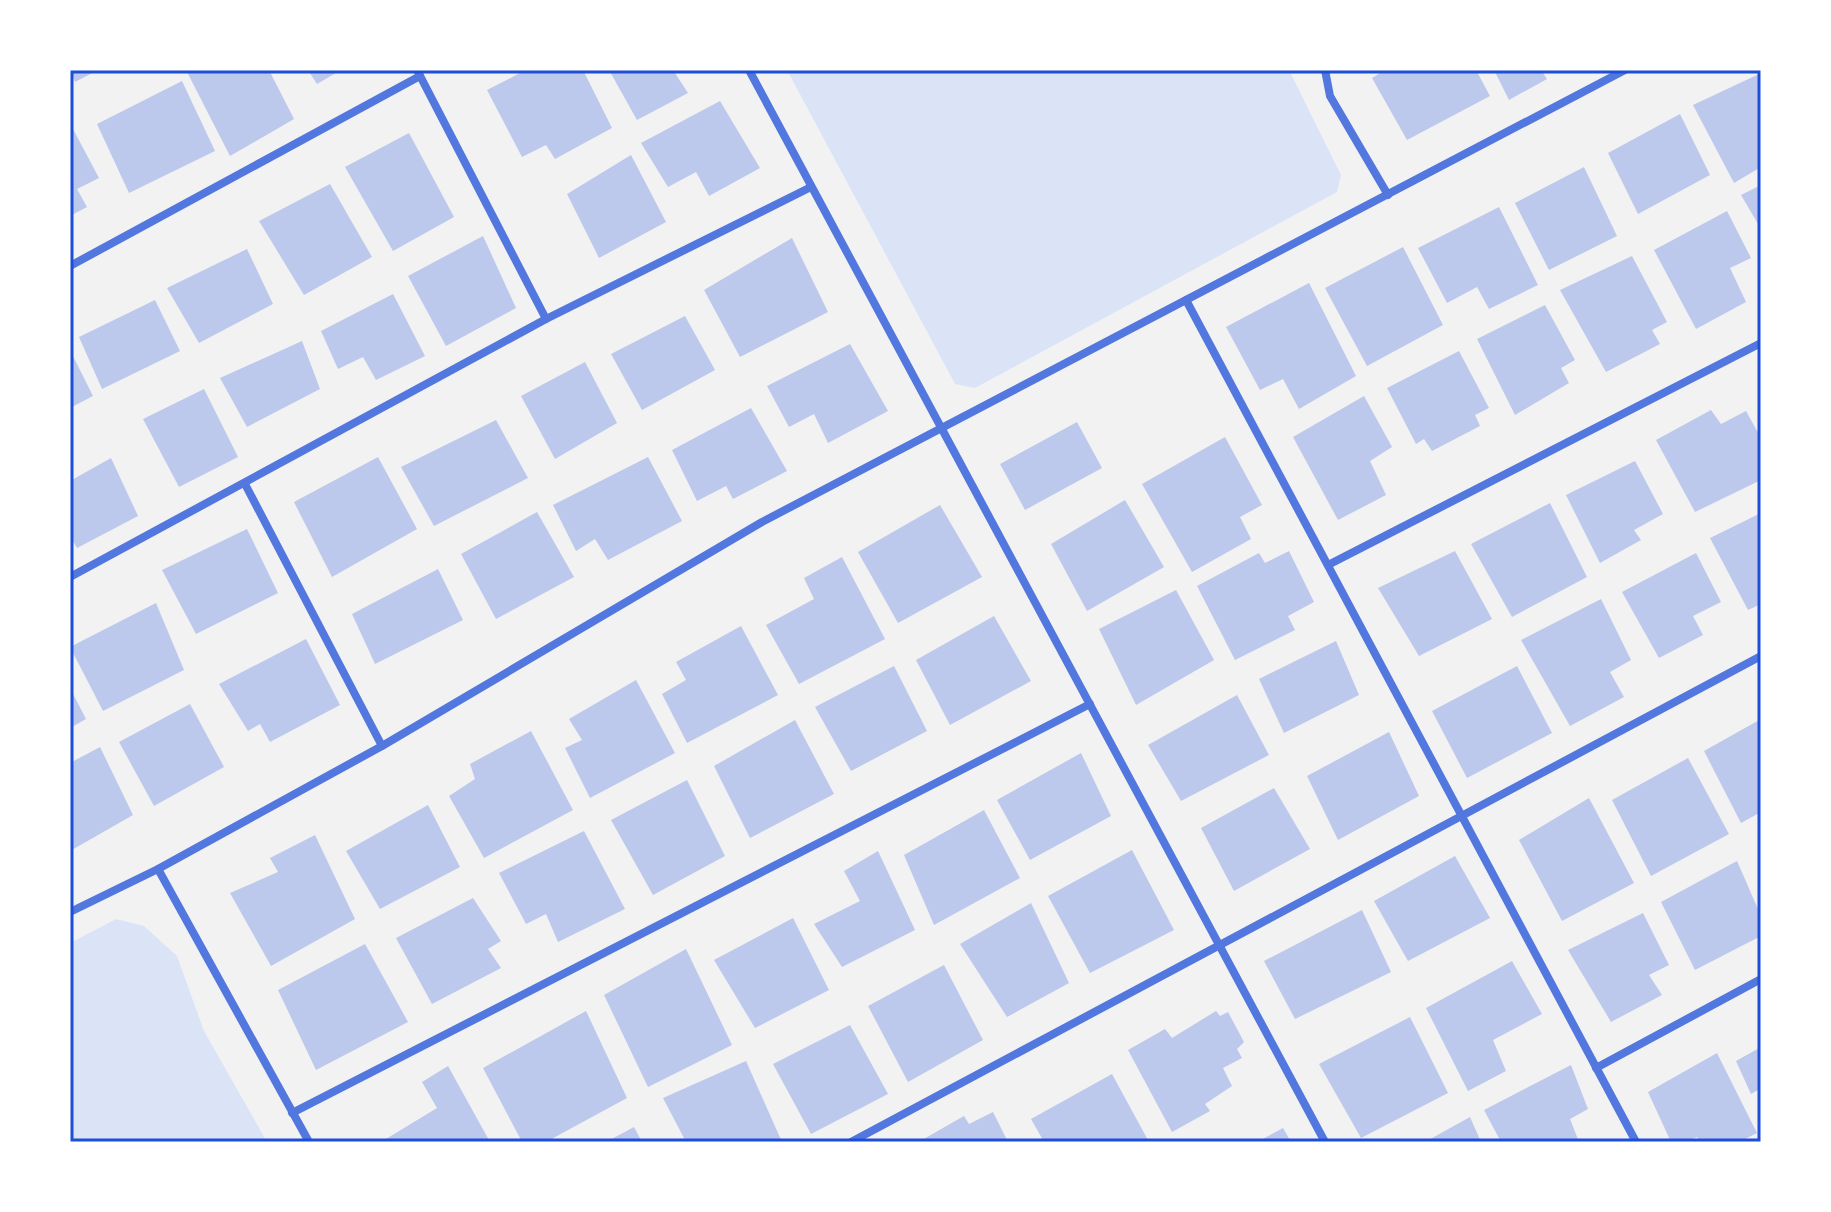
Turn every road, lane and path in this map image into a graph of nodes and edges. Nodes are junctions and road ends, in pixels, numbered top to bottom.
1 (749, 70) edge
2 (1325, 70) edge
3 (1625, 70) edge
4 (419, 73) edge
5 (811, 187) junction
6 (1388, 195) junction
7 (70, 266) edge
8 (1186, 300) junction
9 (546, 319) junction
10 (1761, 343) edge
11 (942, 429) junction
12 (245, 484) junction
13 (1328, 565) junction
14 (70, 577) edge
15 (1761, 656) edge
16 (1090, 704) junction
17 (382, 746) junction
18 (1461, 816) junction
19 (158, 869) junction
20 (70, 912) edge
21 (1219, 945) junction
22 (1761, 979) edge
23 (1596, 1068) junction
24 (292, 1113) junction
25 (309, 1142) edge
26 (851, 1142) edge
27 (1325, 1142) edge
28 (1636, 1142) edge

1 - 5 street
2 - 6 street
3 - 6 street
4 - 7 street
4 - 9 street
5 - 9 street
5 - 11 street
6 - 8 street
8 - 11 street
8 - 13 street
9 - 12 street
10 - 13 street
11 - 16 street
11 - 17 street
12 - 14 street
12 - 17 street
13 - 18 street
15 - 18 street
16 - 21 street
16 - 24 street
17 - 19 street
18 - 21 street
18 - 23 street
19 - 20 street
19 - 24 street
21 - 26 street
21 - 27 street
22 - 23 street
23 - 28 street
24 - 25 street

